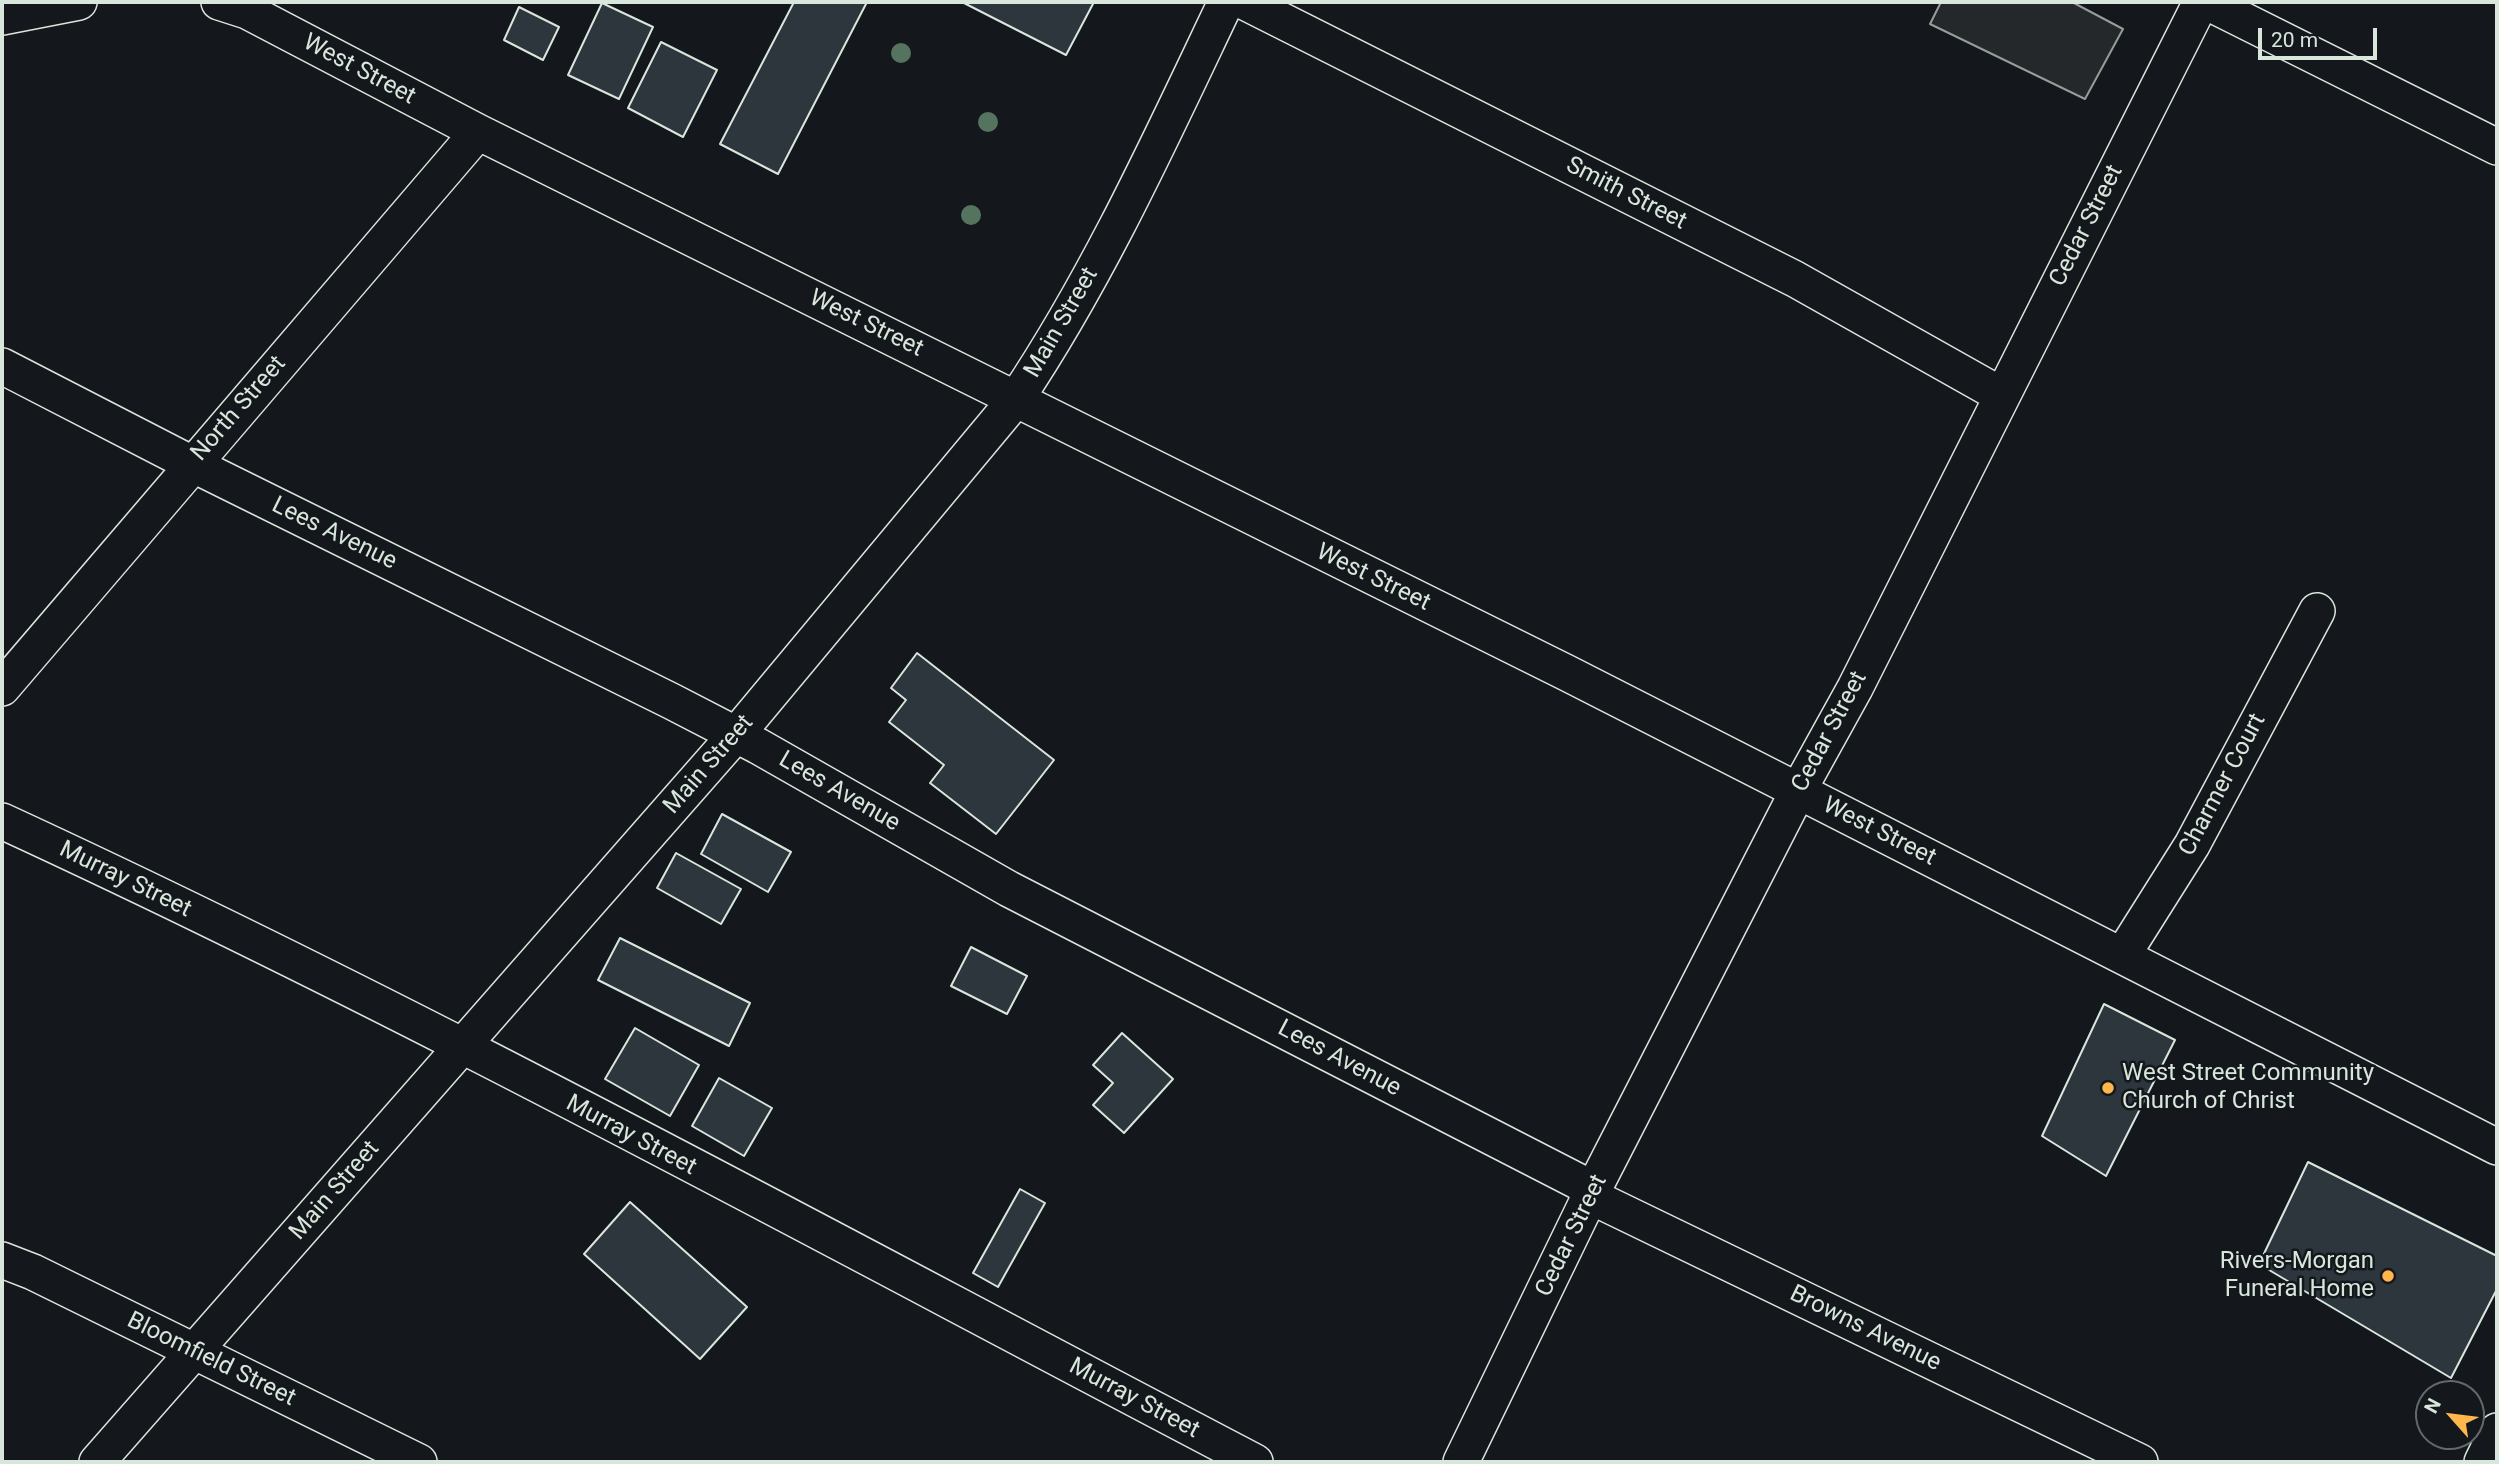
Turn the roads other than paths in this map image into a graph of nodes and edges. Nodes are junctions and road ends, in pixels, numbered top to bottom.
1 (79, 2) edge
2 (1226, 2) edge
3 (1245, 2) edge
4 (2201, 2) edge
5 (2207, 2) edge
6 (239, 5) edge
7 (2, 17) edge
8 (478, 132) junction
9 (2497, 147) edge
10 (2, 366) edge
11 (2001, 395) junction
12 (1016, 399) junction
13 (192, 464) junction
14 (2317, 611) dead end
15 (2, 688) edge
16 (735, 735) junction
17 (1798, 791) junction
18 (2, 821) edge
19 (2122, 956) junction
20 (460, 1046) junction
21 (2497, 1147) edge
22 (1590, 1196) junction
23 (2, 1260) edge
24 (194, 1353) junction
25 (2497, 1431) edge
26 (97, 1462) edge
27 (419, 1462) edge
28 (1255, 1462) edge
29 (1461, 1462) edge
30 (2140, 1462) edge
31 (2482, 1462) edge

1 - 7 street
2 - 12 street, Main Street
3 - 11 street, Smith Street
4 - 11 street, Cedar Street
5 - 9 street
6 - 8 street, West Street
8 - 12 street, West Street
8 - 13 street, North Street
10 - 13 street, Lees Avenue
11 - 17 street, Cedar Street
12 - 16 street, Main Street
12 - 17 street, West Street
13 - 15 street, North Street
13 - 16 street, Lees Avenue
14 - 19 street, Charmer Court
16 - 20 street, Main Street
16 - 22 street, Lees Avenue
17 - 19 street, West Street
17 - 22 street, Cedar Street
18 - 20 street, Murray Street
19 - 21 street, West Street
20 - 24 street, Main Street
20 - 28 street, Murray Street
22 - 29 street, Cedar Street
22 - 30 street, Browns Avenue
23 - 24 street, Bloomfield Street
24 - 26 street, Main Street
24 - 27 street, Bloomfield Street
25 - 31 street

